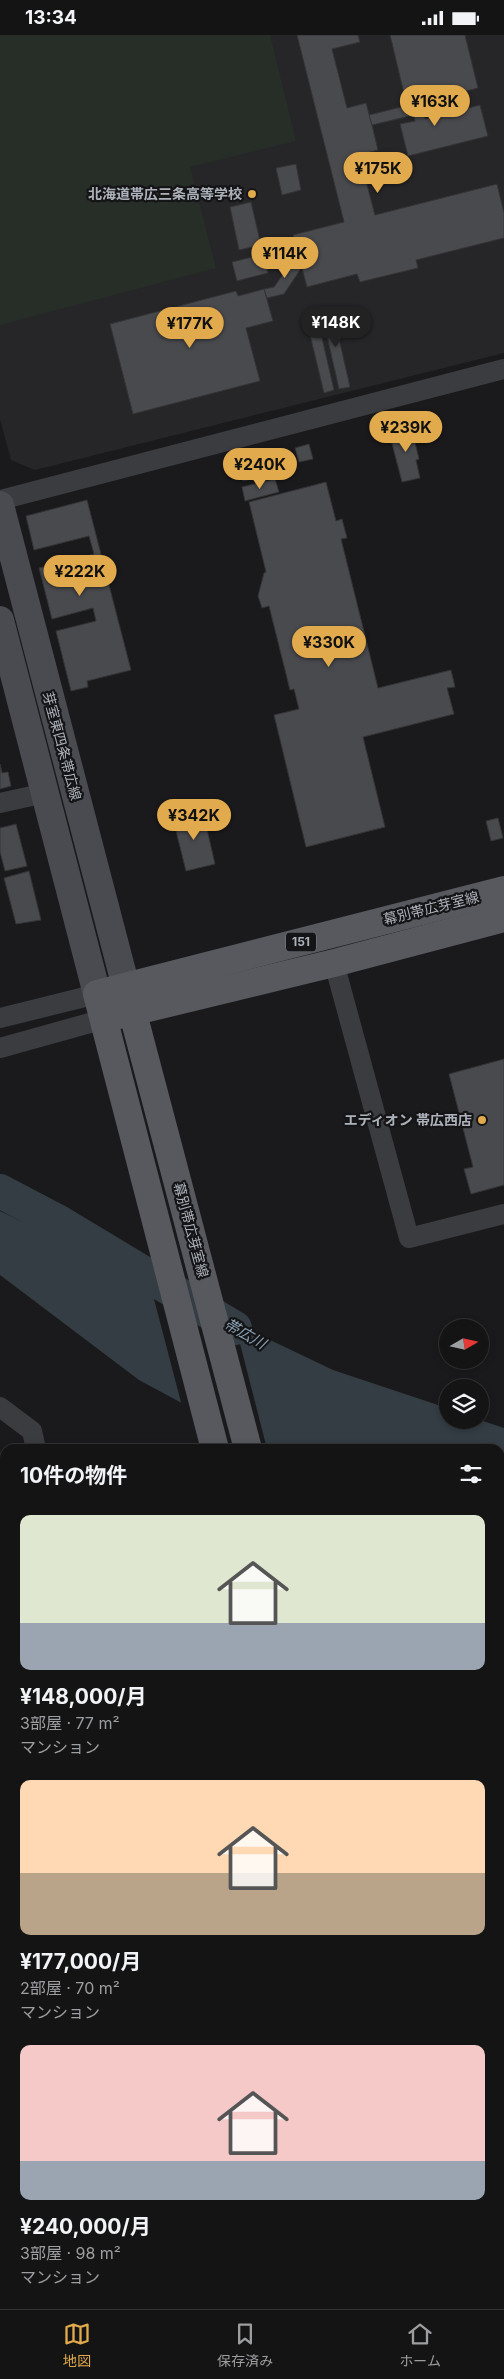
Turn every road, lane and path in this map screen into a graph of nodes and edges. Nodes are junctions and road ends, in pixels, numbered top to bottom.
1 (504, 369) edge
2 (0, 500) edge
3 (0, 505) edge
4 (0, 620) edge
5 (45, 793) junction
6 (0, 803) edge
7 (504, 890) edge
8 (504, 918) edge
9 (334, 963) junction
10 (129, 999) junction
11 (100, 1007) junction
12 (0, 1018) edge
13 (0, 1048) edge
14 (504, 1214) edge
15 (0, 1407) edge
16 (35, 1444) edge
17 (213, 1444) edge
18 (247, 1444) edge

1 - 2 street
3 - 10 main road, 芽室東四条帯広線
4 - 5 main road, 芽室東四条帯広線
5 - 6 street
5 - 11 main road, 芽室東四条帯広線
7 - 10 main road, 幕別帯広芽室線 / 151
8 - 9 main road, 幕別帯広芽室線 / 151
9 - 10 main road, 幕別帯広芽室線 / 151
9 - 14 street
10 - 11 main road, 幕別帯広芽室線 / 151
10 - 18 main road, 幕別帯広芽室線
11 - 12 street
11 - 13 street
11 - 17 main road
15 - 16 street

